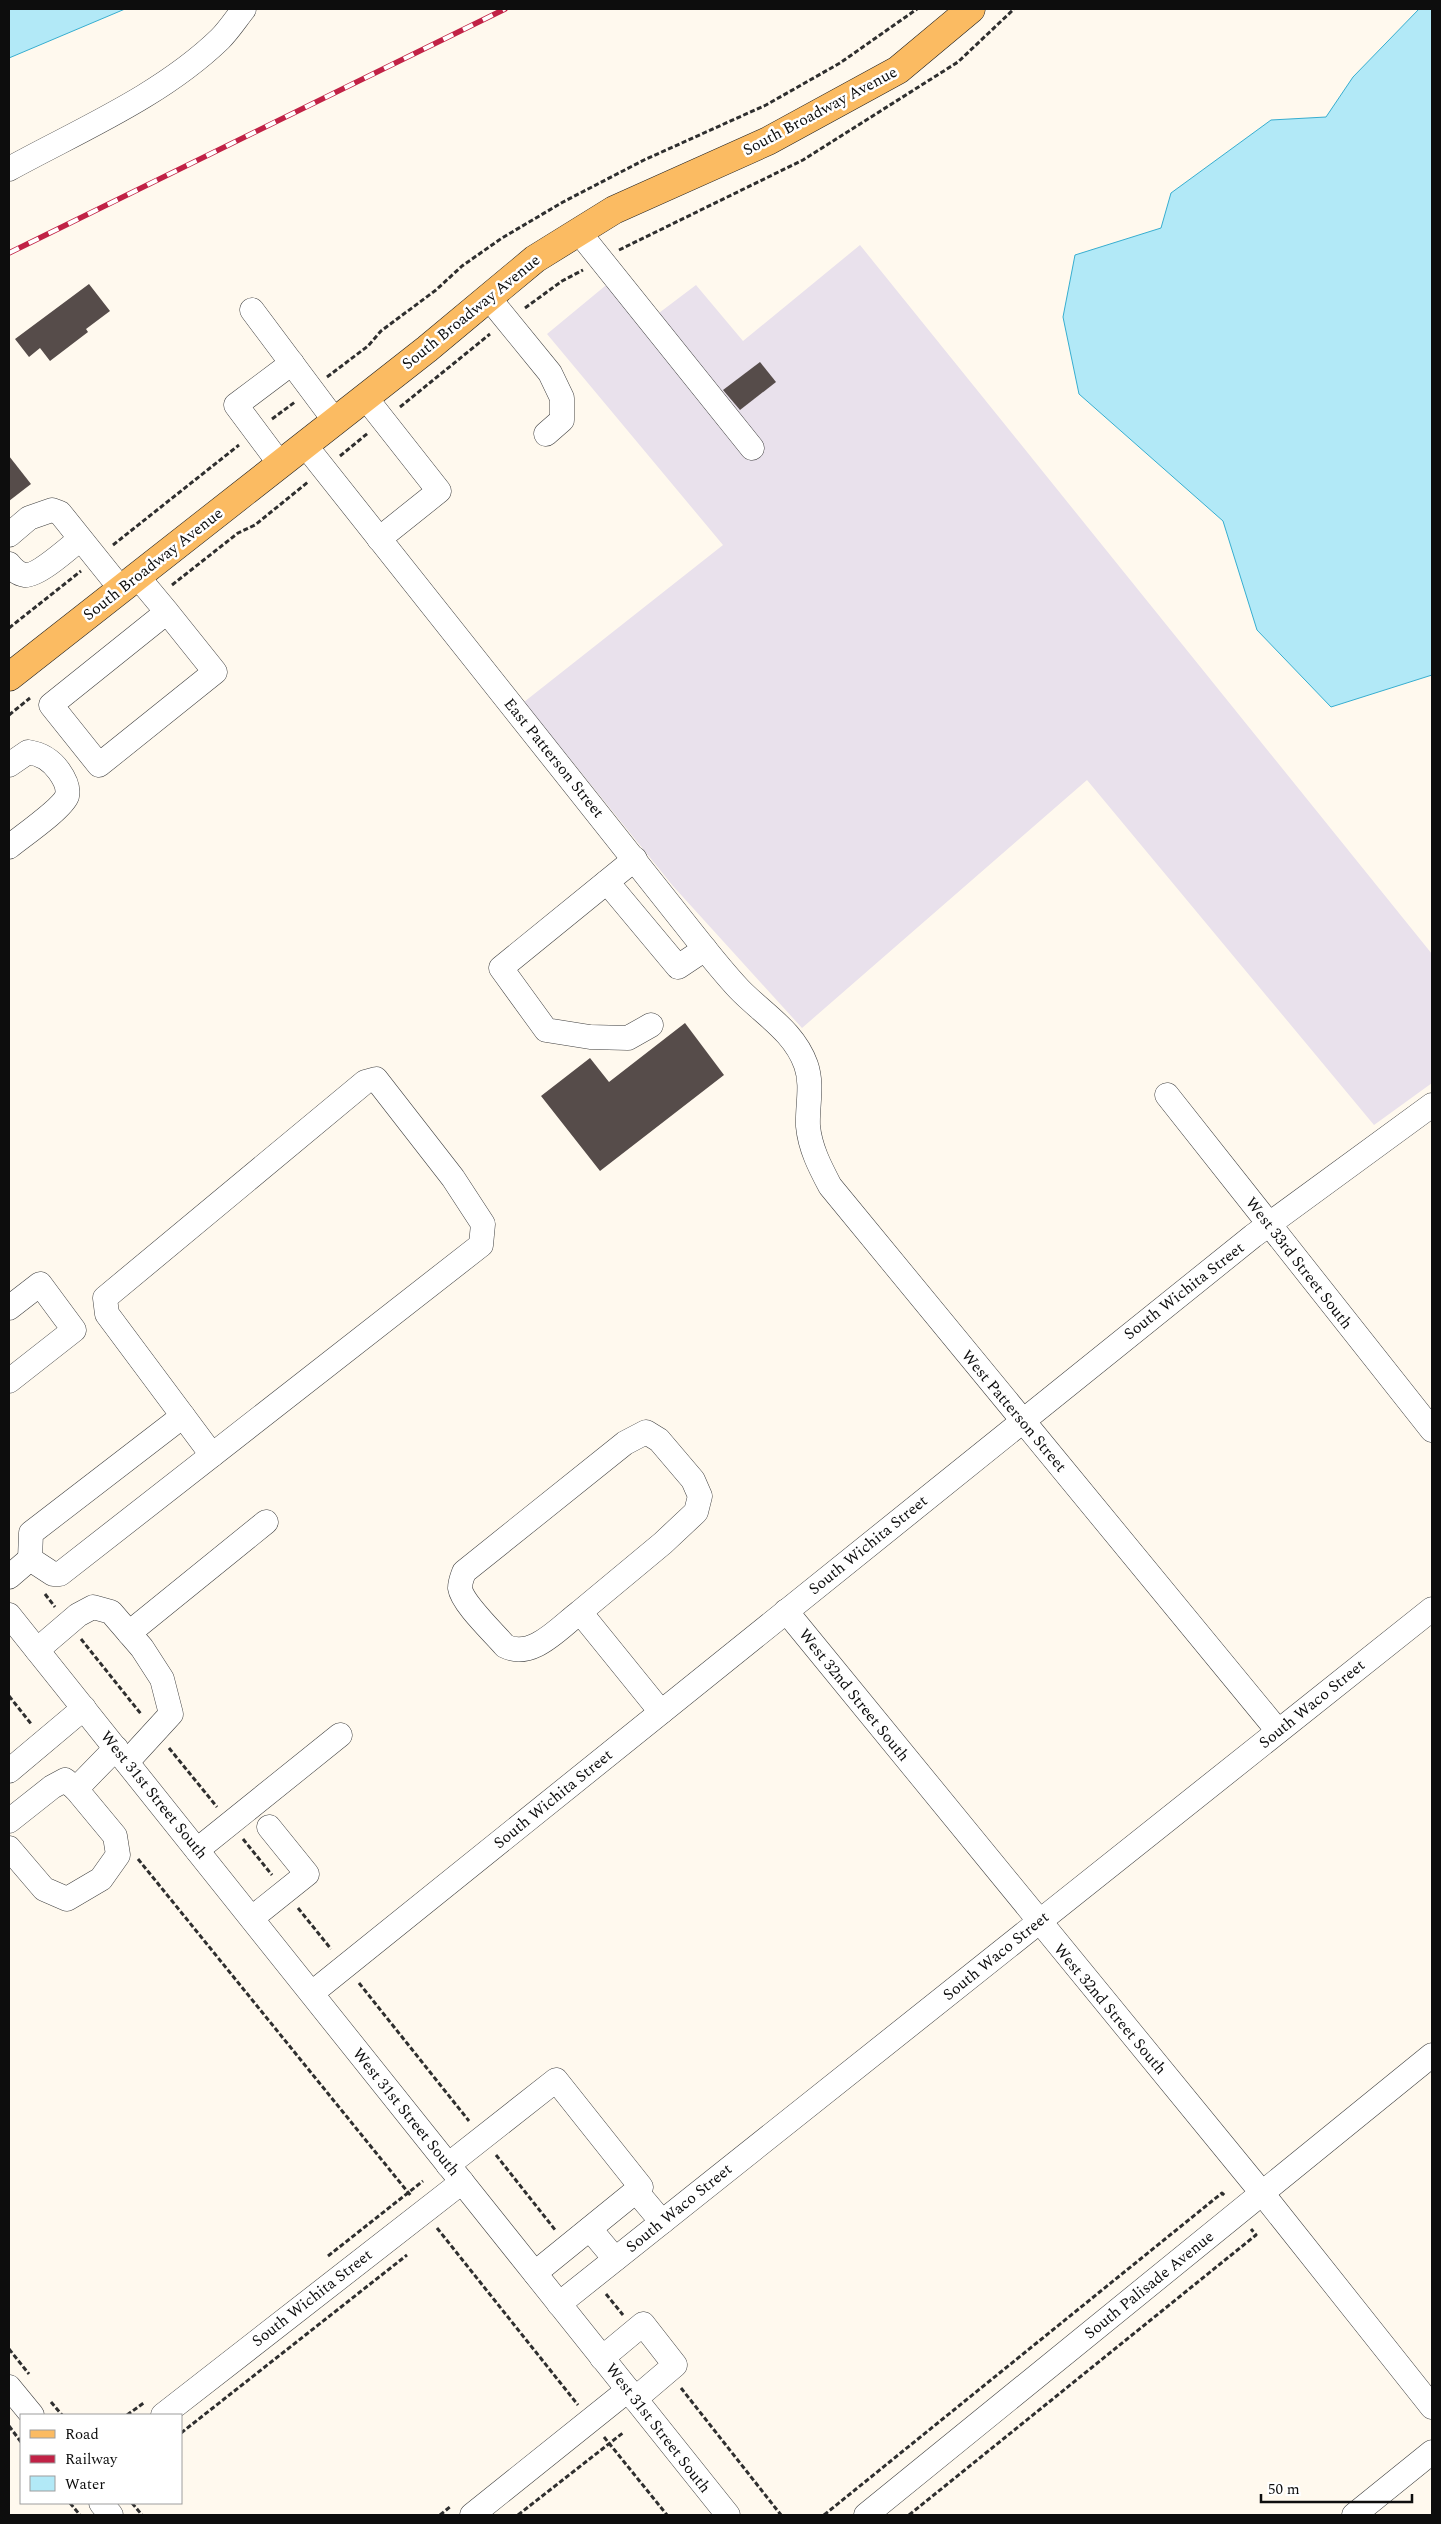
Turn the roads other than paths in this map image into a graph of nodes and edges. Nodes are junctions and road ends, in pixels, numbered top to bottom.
1 (244, 9) edge
2 (971, 9) edge
3 (9, 169) edge
4 (578, 231) junction
5 (488, 297) junction
6 (252, 310) dead end
7 (292, 363) junction
8 (365, 397) junction
9 (334, 421) junction
10 (546, 434) dead end
11 (305, 445) junction
12 (752, 448) dead end
13 (280, 464) junction
14 (9, 535) edge
15 (80, 539) junction
16 (379, 539) junction
17 (9, 564) edge
18 (129, 583) junction
19 (167, 612) junction
20 (9, 676) edge
21 (9, 765) edge
22 (9, 847) edge
23 (635, 859) junction
24 (607, 882) junction
25 (705, 949) junction
26 (651, 1025) dead end
27 (806, 1066) joint
28 (1166, 1096) dead end
29 (1432, 1105) edge
30 (1269, 1224) junction
31 (9, 1308) edge
32 (9, 1382) edge
33 (183, 1416) junction
34 (1022, 1419) junction
35 (1432, 1430) edge
36 (212, 1455) junction
37 (266, 1522) dead end
38 (20, 1567) edge
39 (1432, 1609) edge
40 (786, 1611) junction
41 (580, 1612) junction
42 (9, 1615) edge
43 (129, 1633) junction
44 (37, 1650) junction
45 (84, 1708) junction
46 (661, 1712) junction
47 (1278, 1731) junction
48 (340, 1735) dead end
49 (122, 1755) junction
50 (9, 1771) edge
51 (76, 1789) junction
52 (9, 1821) edge
53 (269, 1827) dead end
54 (9, 1848) edge
55 (197, 1850) junction
56 (252, 1918) junction
57 (1038, 1922) junction
58 (312, 1993) junction
59 (1432, 2055) edge
60 (455, 2173) junction
61 (636, 2191) junction
62 (1262, 2193) junction
63 (662, 2222) junction
64 (590, 2229) junction
65 (615, 2259) junction
66 (535, 2273) junction
67 (559, 2304) junction
68 (602, 2358) junction
69 (9, 2387) edge
70 (631, 2394) junction
71 (1432, 2407) edge
72 (31, 2414) edge
73 (164, 2414) edge
74 (1432, 2452) edge
75 (103, 2504) edge
76 (112, 2515) edge
77 (472, 2515) edge
78 (728, 2515) edge
79 (866, 2515) edge
80 (1354, 2515) edge

1 - 3 street
2 - 4 main road, South Broadway Avenue
4 - 5 main road, South Broadway Avenue
4 - 12 street
5 - 8 main road, South Broadway Avenue
5 - 10 street
6 - 7 street
7 - 9 street
7 - 13 street
8 - 9 main road, South Broadway Avenue
8 - 16 street
9 - 11 main road, South Broadway Avenue
11 - 13 main road, South Broadway Avenue
11 - 16 street, East Patterson Street
13 - 18 main road, South Broadway Avenue
14 - 15 street
15 - 17 street
15 - 18 street
16 - 23 street, East Patterson Street
18 - 19 street
18 - 20 main road, South Broadway Avenue
19 - 19 street
21 - 22 street
23 - 24 street
23 - 25 street, East Patterson Street
24 - 25 street
24 - 26 street
25 - 27 street, East Patterson Street
27 - 34 street, West Patterson Street
28 - 30 street, West 33rd Street South
29 - 30 street, South Wichita Street
30 - 34 street, South Wichita Street
30 - 35 street, West 33rd Street South
31 - 32 street
33 - 36 street
33 - 36 street
33 - 38 street
34 - 40 street, South Wichita Street
34 - 47 street, West Patterson Street
36 - 38 street
37 - 43 street
39 - 47 street, South Waco Street
40 - 46 street, South Wichita Street
40 - 57 street, West 32nd Street South
41 - 41 street
41 - 46 street
42 - 44 street, West 31st Street South
43 - 44 street
43 - 49 street
44 - 45 street, West 31st Street South
45 - 49 street, West 31st Street South
45 - 50 street
46 - 58 street, South Wichita Street
47 - 57 street, South Waco Street
48 - 55 street
49 - 51 street
49 - 55 street, West 31st Street South
51 - 52 street
51 - 54 street
53 - 56 street
55 - 56 street, West 31st Street South
56 - 58 street, West 31st Street South
57 - 62 street, West 32nd Street South
57 - 63 street, South Waco Street
58 - 60 street, West 31st Street South
59 - 62 street, South Palisade Avenue
60 - 61 street, South Wichita Street
60 - 66 street, West 31st Street South
60 - 73 street, South Wichita Street
61 - 63 street
61 - 64 street
62 - 71 street, West 32nd Street South
62 - 79 street, South Palisade Avenue
63 - 65 street, South Waco Street
64 - 65 street
64 - 66 street
65 - 67 street, South Waco Street
66 - 67 street, West 31st Street South
67 - 68 street, West 31st Street South
68 - 70 street, West 31st Street South
68 - 70 street
69 - 72 street
70 - 77 street
70 - 78 street, West 31st Street South
74 - 80 street
75 - 76 street

